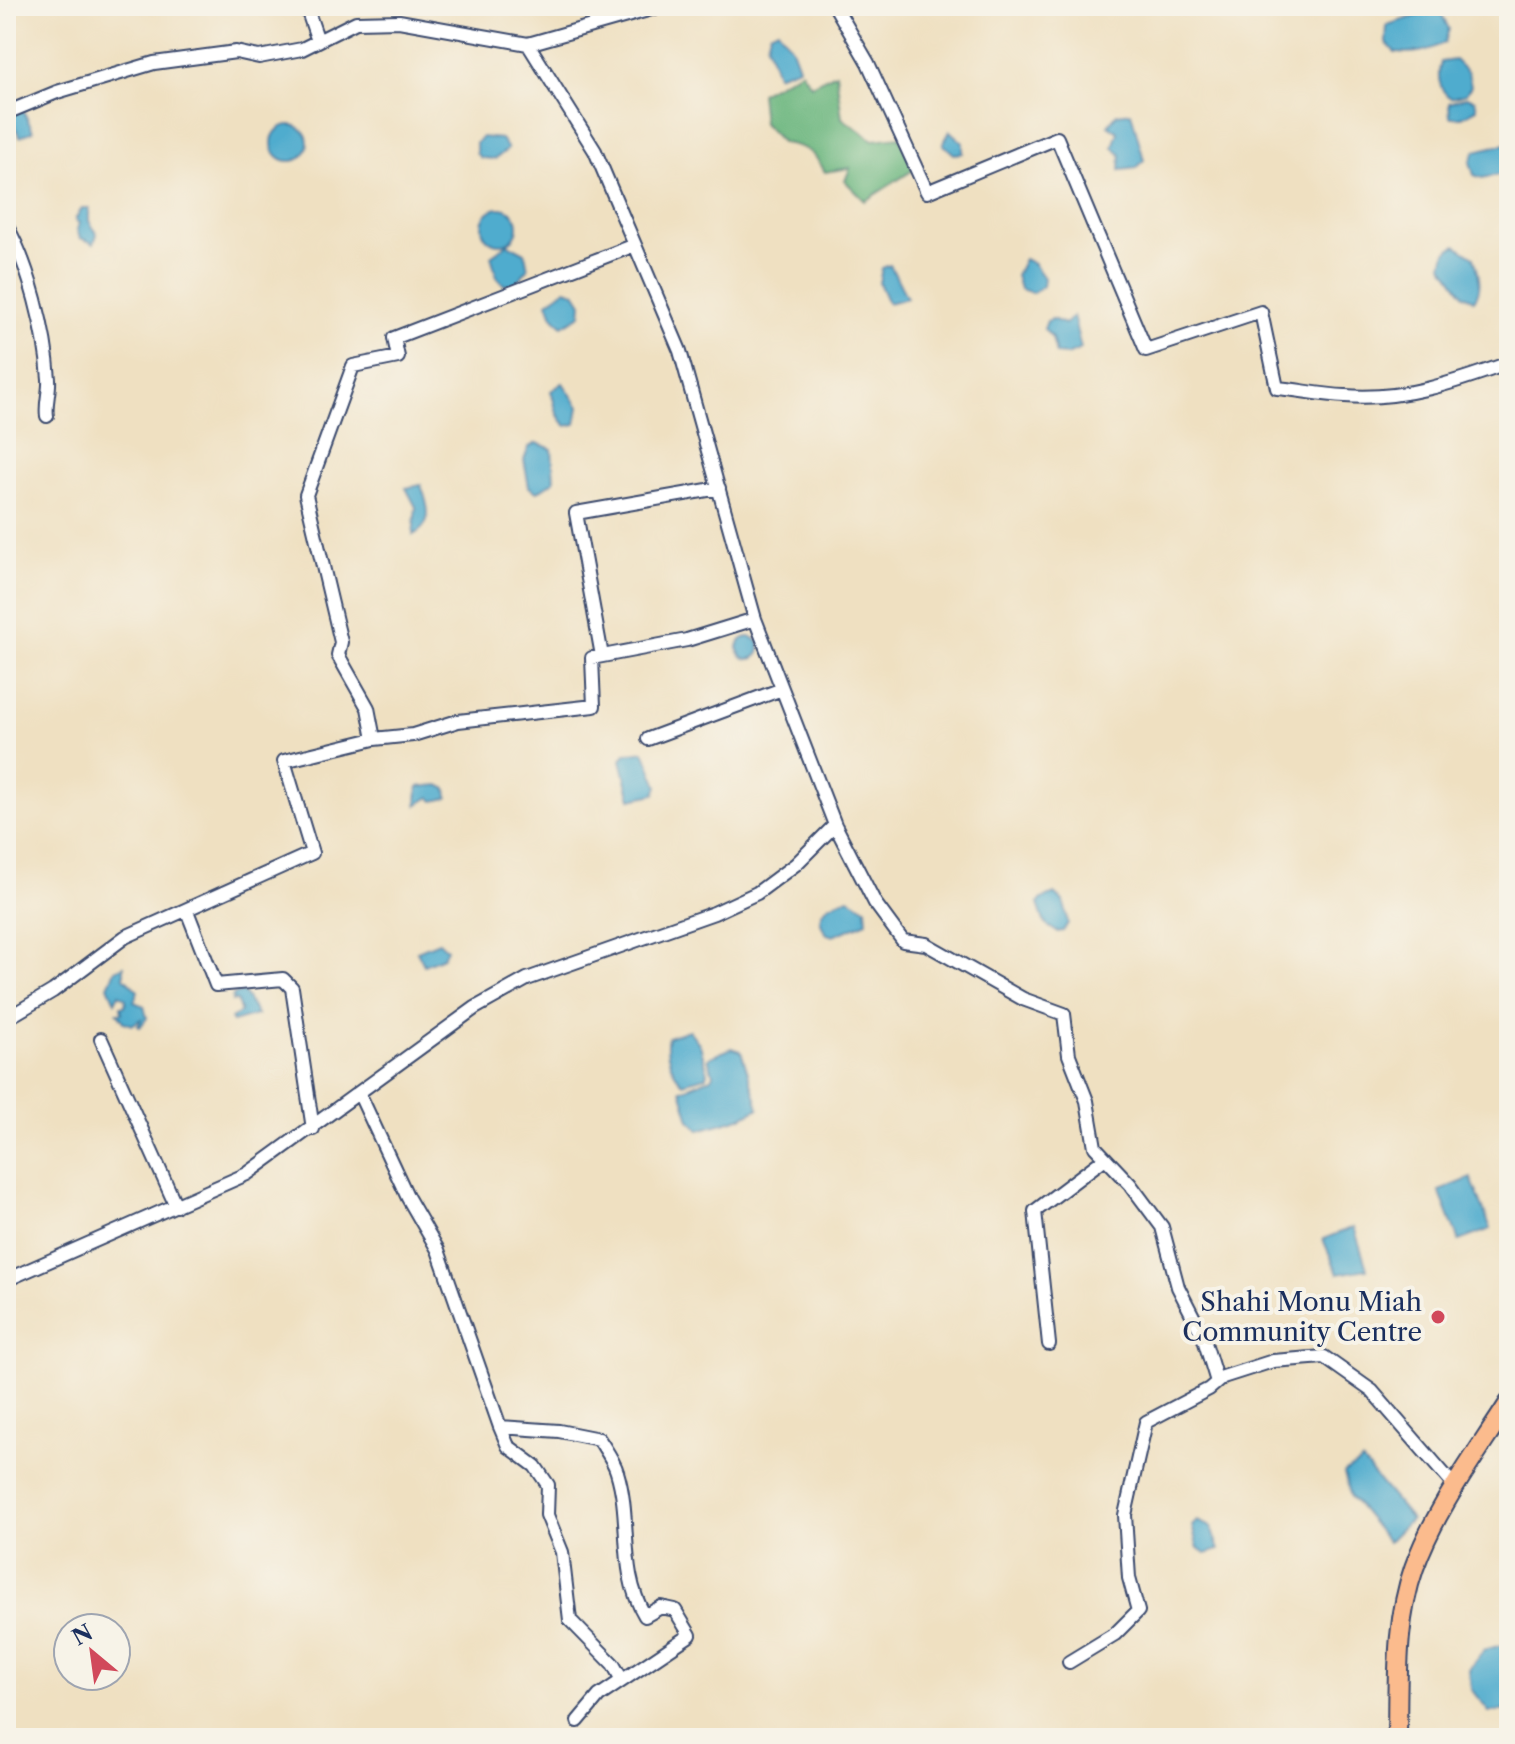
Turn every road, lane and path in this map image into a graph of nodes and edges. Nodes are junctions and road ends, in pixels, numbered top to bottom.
1 (306, 6) edge
2 (662, 6) edge
3 (835, 6) edge
4 (318, 41) junction
5 (528, 44) junction
6 (6, 113) edge
7 (6, 225) edge
8 (635, 245) junction
9 (1509, 363) edge
10 (47, 416) dead end
11 (719, 488) junction
12 (755, 619) junction
13 (602, 656) junction
14 (782, 689) junction
15 (374, 739) junction
16 (648, 739) dead end
17 (835, 825) junction
18 (187, 911) junction
19 (6, 1019) edge
20 (101, 1039) dead end
21 (360, 1095) junction
22 (313, 1129) junction
23 (1104, 1159) junction
24 (176, 1206) junction
25 (6, 1280) edge
26 (1049, 1344) dead end
27 (1217, 1382) junction
28 (1509, 1403) edge
29 (500, 1427) junction
30 (1456, 1488) junction
31 (1069, 1662) dead end
32 (622, 1680) junction
33 (578, 1721) dead end
34 (1397, 1738) edge

1 - 4 street
2 - 5 street
3 - 9 street
4 - 5 street
4 - 6 street
5 - 8 street
7 - 10 street
8 - 11 street
8 - 15 street
11 - 12 street
11 - 13 street
12 - 13 street
12 - 14 street
13 - 15 street
14 - 16 street
14 - 17 street
15 - 18 street
17 - 21 street
17 - 23 street
18 - 19 street
18 - 22 street
20 - 24 street
21 - 22 street
21 - 29 street
22 - 24 street
23 - 26 street
23 - 27 street
24 - 25 street
27 - 30 street
27 - 31 street
28 - 30 highway
29 - 32 street
29 - 32 street
30 - 34 highway
32 - 33 street

